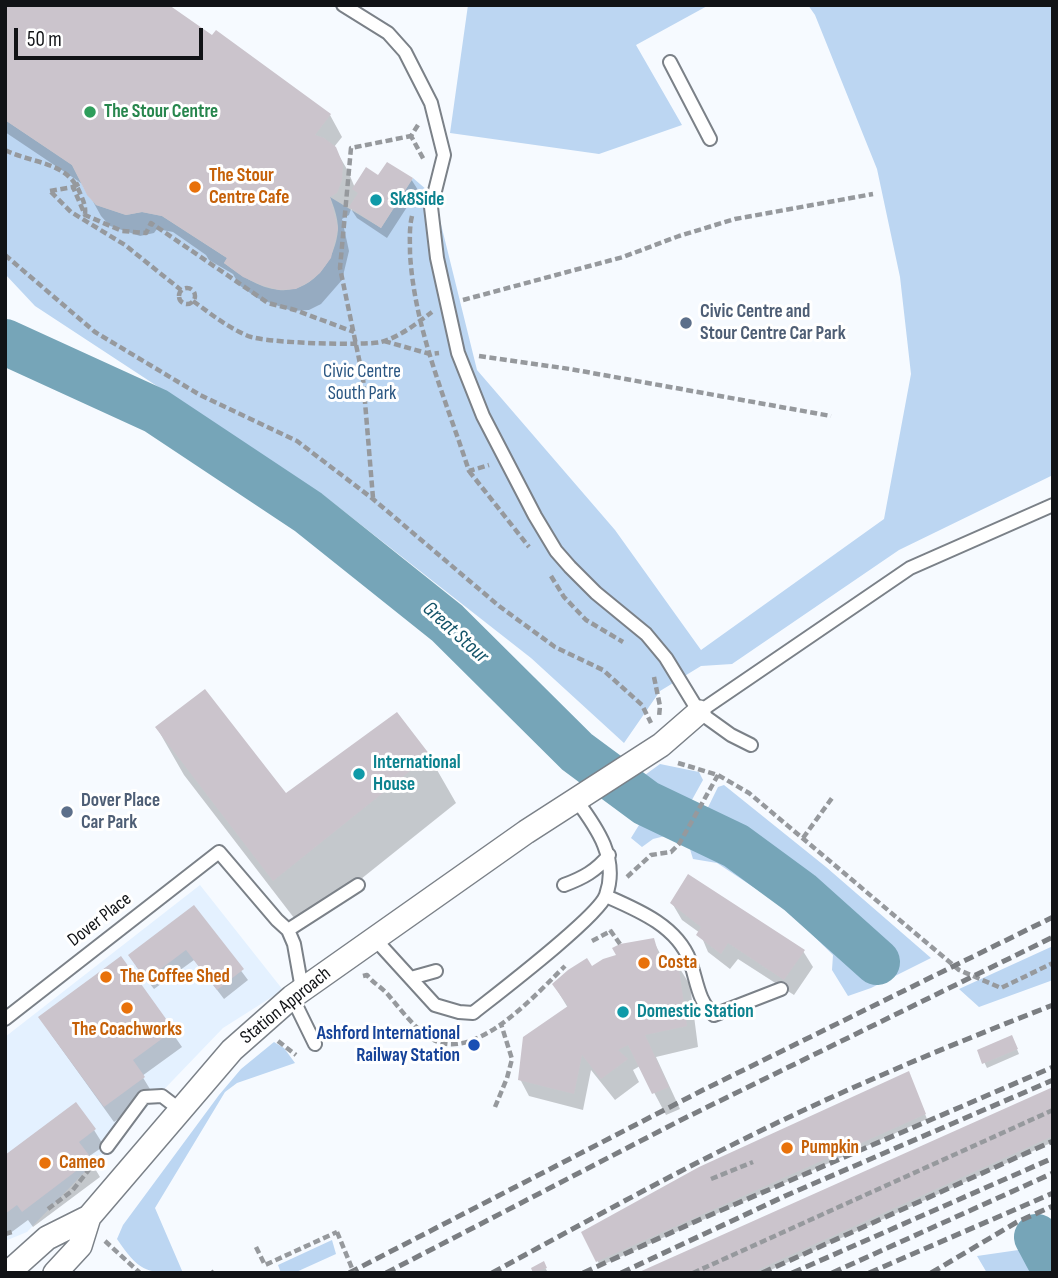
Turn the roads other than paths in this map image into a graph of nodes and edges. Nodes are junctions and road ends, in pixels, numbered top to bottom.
1 (343, 5) edge
2 (670, 62) dead end
3 (710, 139) dead end
4 (1053, 505) edge
5 (699, 712) junction
6 (751, 745) dead end
7 (581, 798) junction
8 (609, 855) junction
9 (564, 885) dead end
10 (358, 886) dead end
11 (606, 896) junction
12 (288, 930) junction
13 (374, 939) junction
14 (436, 971) dead end
15 (411, 978) junction
16 (780, 989) dead end
17 (297, 993) junction
18 (5, 1019) edge
19 (314, 1044) dead end
20 (179, 1109) junction
21 (107, 1147) road end
22 (89, 1217) junction
23 (8, 1273) edge
24 (55, 1273) edge

1 - 5 lane
2 - 3 lane
4 - 5 lane
5 - 6 lane
5 - 7 street, Station Approach
7 - 8 lane
7 - 13 street, Station Approach
8 - 9 lane
8 - 11 lane
10 - 12 lane
11 - 15 lane
11 - 16 lane
12 - 17 lane
12 - 18 lane, Dover Place
13 - 15 lane
13 - 17 street, Station Approach
14 - 15 lane
17 - 19 lane
17 - 20 street, Station Approach
20 - 21 lane
20 - 22 street, Station Approach
22 - 23 street
22 - 24 street, Station Approach

